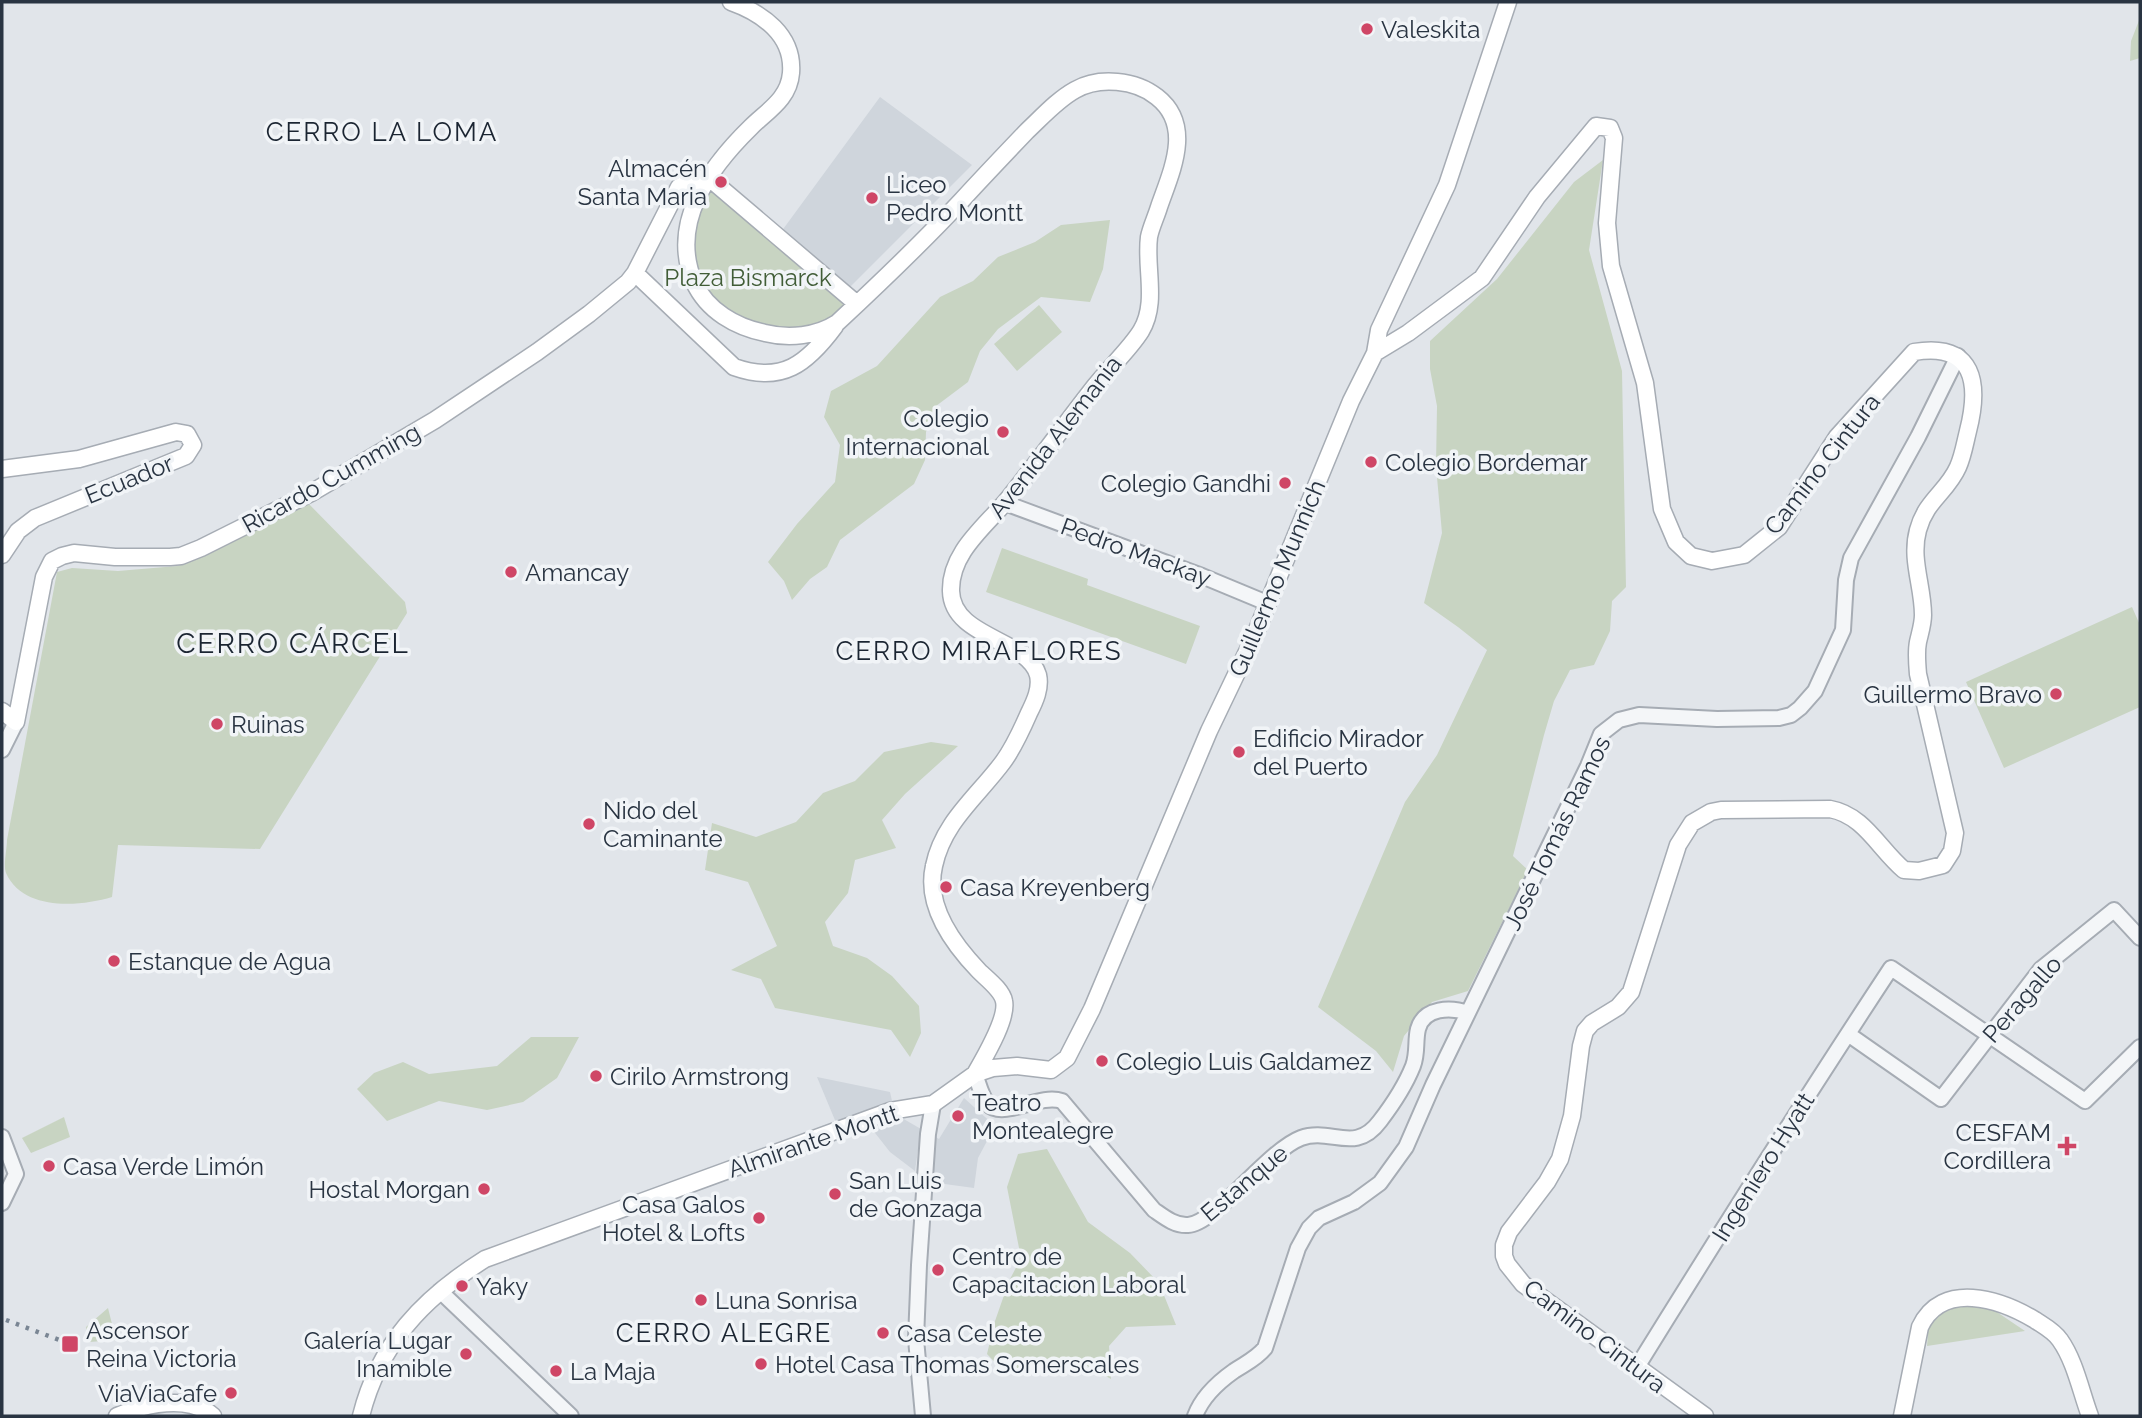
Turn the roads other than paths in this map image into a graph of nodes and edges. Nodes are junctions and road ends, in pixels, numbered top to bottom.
1 (731, 2) edge
2 (1508, 2) edge
3 (709, 178) junction
4 (635, 273) junction
5 (857, 304) junction
6 (837, 323) junction
7 (1375, 353) junction
8 (1958, 356) junction
9 (2, 469) edge
10 (1005, 503) junction
11 (2, 555) edge
12 (1267, 604) junction
13 (2, 711) edge
14 (16, 722) junction
15 (2, 750) edge
16 (2140, 938) edge
17 (1468, 1013) junction
18 (1848, 1034) junction
19 (1990, 1034) junction
20 (2140, 1046) edge
21 (975, 1074) junction
22 (933, 1104) junction
23 (2, 1137) edge
24 (2, 1203) edge
25 (440, 1291) junction
26 (1637, 1367) junction
27 (117, 1416) edge
28 (213, 1416) edge
29 (361, 1416) edge
30 (571, 1416) edge
31 (923, 1416) edge
32 (1195, 1416) edge
33 (1705, 1416) edge
34 (1902, 1416) edge
35 (2090, 1416) edge

1 - 3 main road, Avenida Alemania
2 - 7 main road, Guillermo Munnich
3 - 4 main road, Ricardo Cumming
3 - 5 main road
3 - 6 main road, Avenida Alemania
4 - 6 main road
4 - 14 main road, Ricardo Cumming
5 - 6 main road, Avenida Alemania
5 - 10 main road, Avenida Alemania
7 - 8 main road, Camino Cintura
7 - 12 main road, Guillermo Munnich
8 - 17 street, José Tomás Ramos
8 - 26 main road, Camino Cintura
9 - 11 main road, Ecuador
10 - 12 street, Pedro Mackay
10 - 21 main road, Avenida Alemania
12 - 21 main road, Guillermo Munnich
13 - 14 main road
14 - 15 street, Ricardo Cumming
16 - 19 street, Peragallo
17 - 21 street, Estanque
17 - 32 street, José Tomás Ramos
18 - 19 street, Peragallo
18 - 19 street, Ingeniero Hyatt
18 - 26 street, Ingeniero Hyatt
19 - 20 street
21 - 22 main road, Almirante Montt
22 - 25 main road, Almirante Montt
22 - 31 street
23 - 24 street
25 - 29 main road, Almirante Montt
25 - 30 street
26 - 33 main road, Camino Cintura
27 - 28 main road
34 - 35 main road

